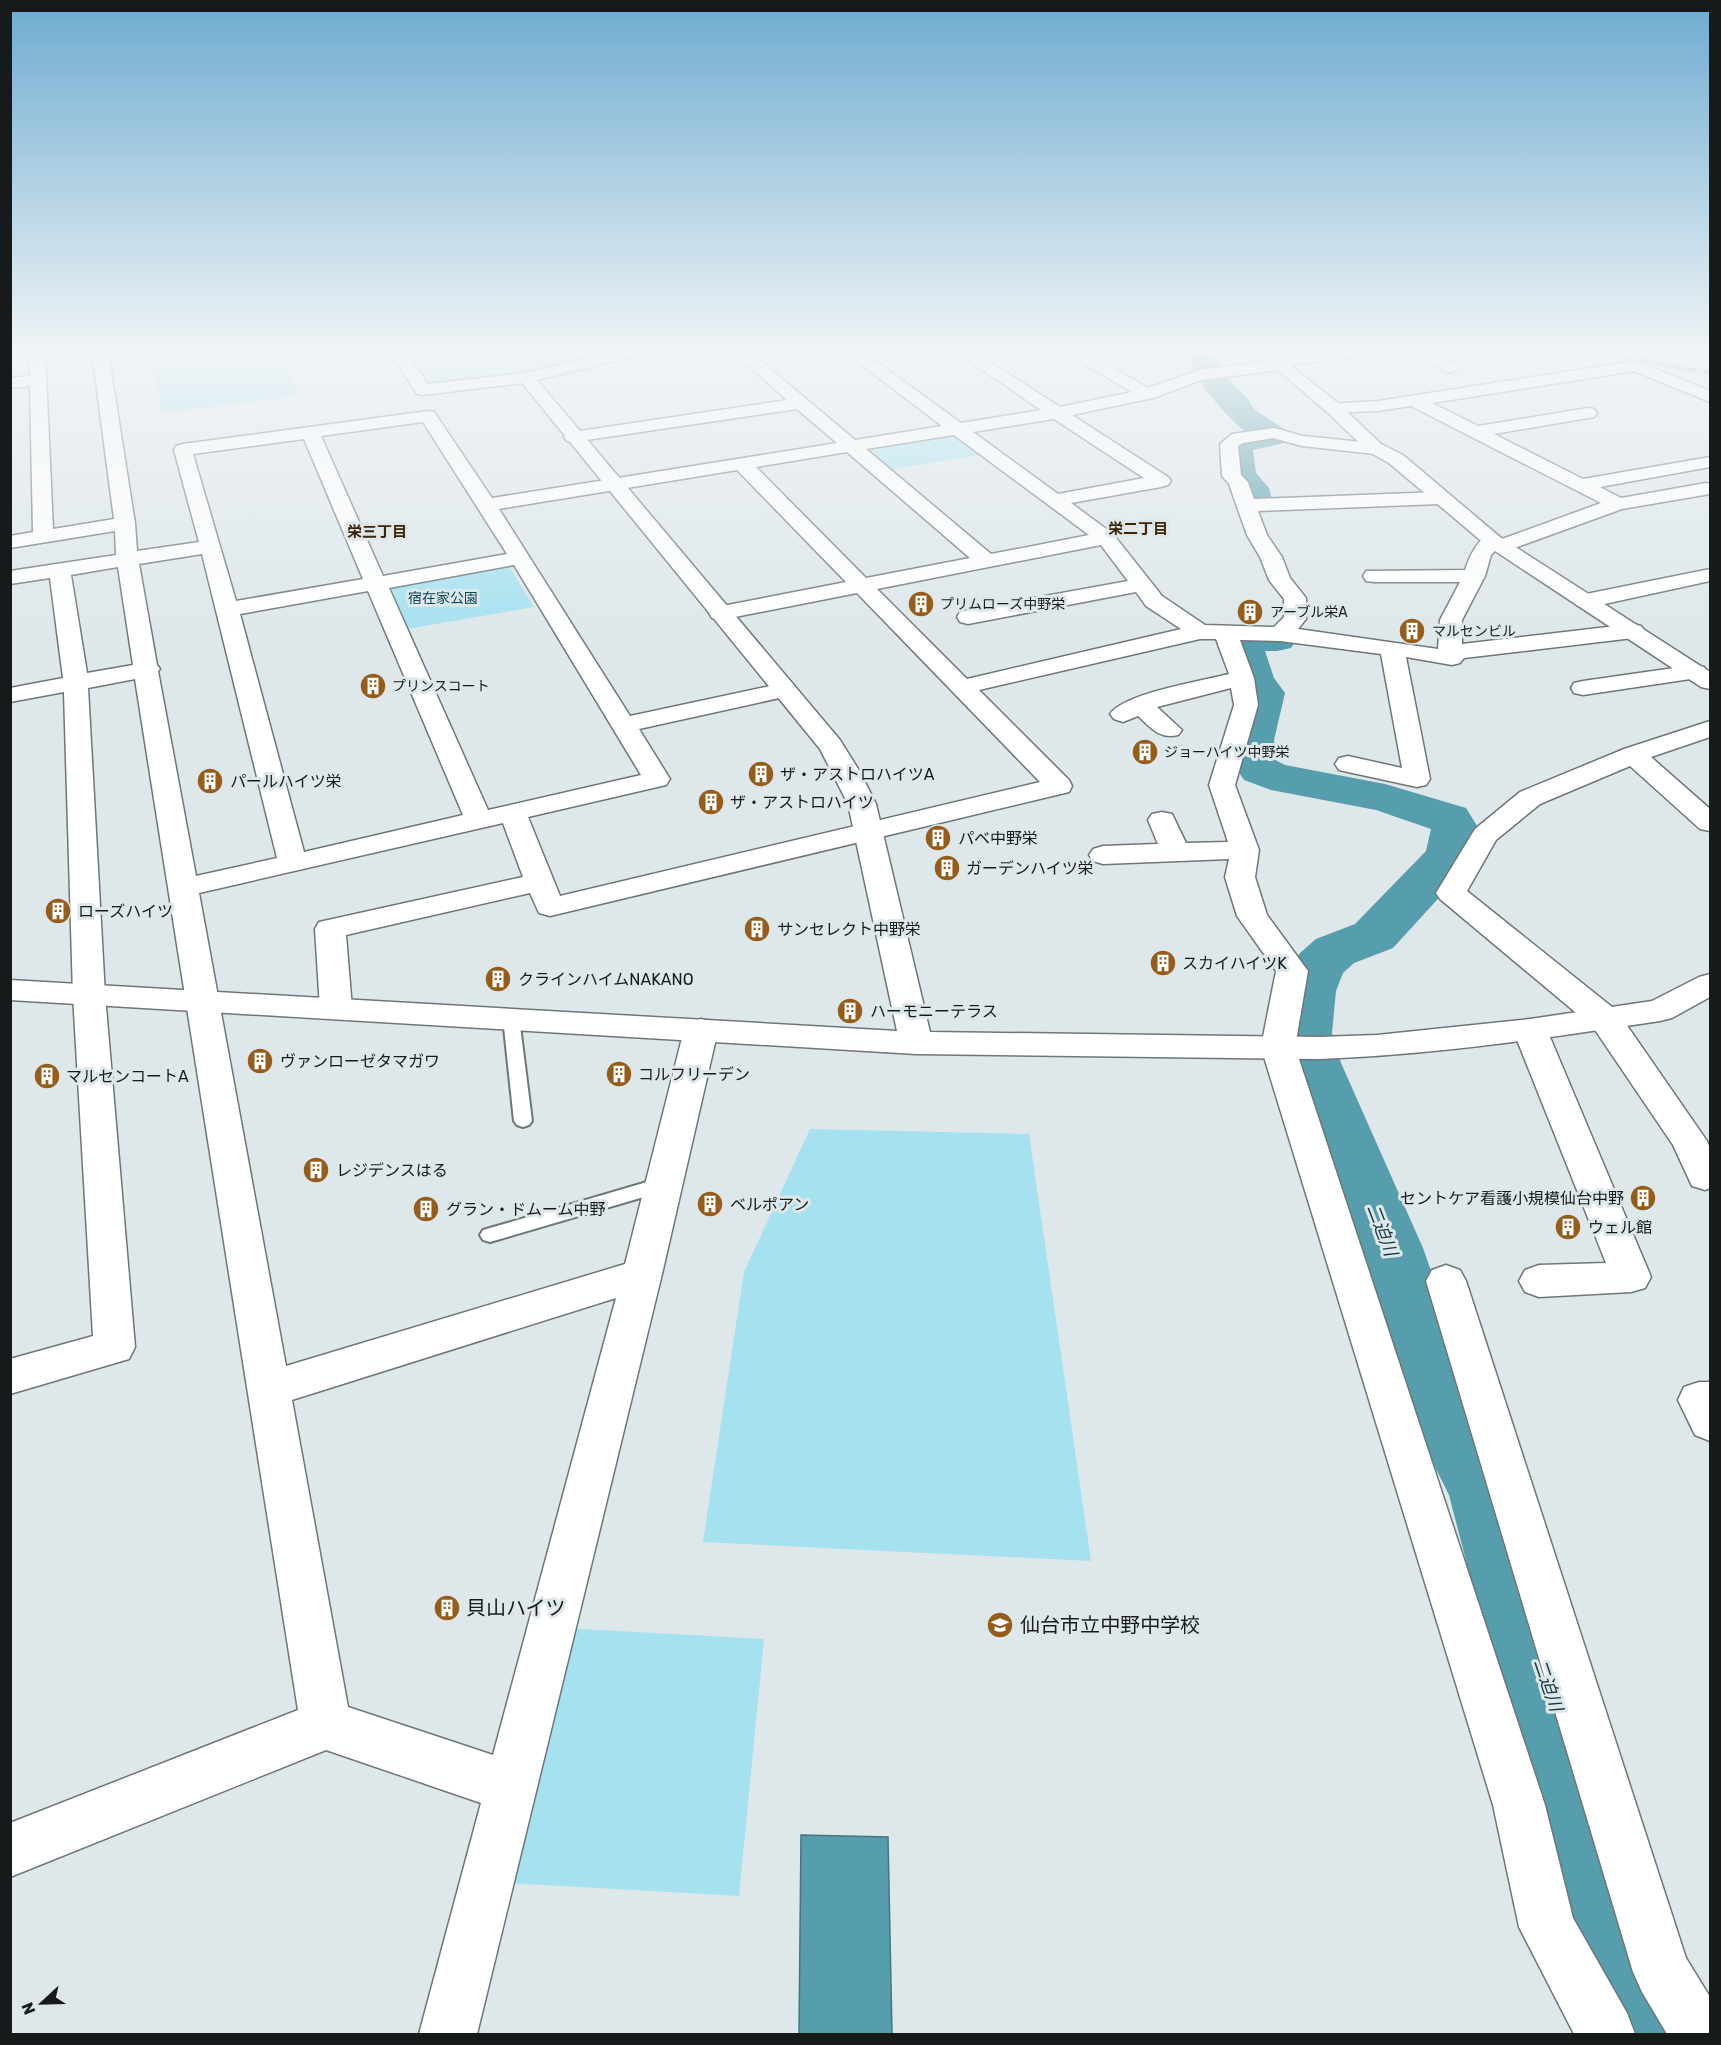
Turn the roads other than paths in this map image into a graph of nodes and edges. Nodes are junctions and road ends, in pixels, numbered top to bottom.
1 (40, 447) edge
2 (113, 447) edge
3 (201, 447) edge
4 (317, 447) edge
5 (449, 447) edge
6 (582, 447) edge
7 (841, 447) edge
8 (852, 447) edge
9 (985, 447) edge
10 (1108, 447) edge
11 (1229, 447) edge
12 (1369, 447) edge
13 (1507, 447) edge
14 (1519, 447) edge
15 (1375, 448) joint
16 (1510, 449) junction
17 (1710, 462) edge
18 (742, 464) junction
19 (613, 485) junction
20 (1581, 485) junction
21 (1706, 489) dead end
22 (1440, 498) junction
23 (1055, 500) junction
24 (1618, 504) junction
25 (487, 505) junction
26 (1248, 506) junction
27 (43, 537) junction
28 (1106, 538) junction
29 (126, 541) junction
30 (10, 542) edge
31 (1497, 544) junction
32 (211, 546) junction
33 (520, 558) junction
34 (986, 561) junction
35 (60, 570) junction
36 (1710, 575) edge
37 (1374, 576) dead end
38 (1474, 576) junction
39 (10, 578) edge
40 (376, 584) junction
41 (862, 585) junction
42 (1141, 585) junction
43 (1586, 601) junction
44 (226, 610) junction
45 (720, 613) junction
46 (968, 617) dead end
47 (1633, 631) junction
48 (1212, 632) junction
49 (1280, 634) junction
50 (1392, 648) junction
51 (1450, 653) junction
52 (148, 669) junction
53 (1703, 677) edge
54 (1242, 678) junction
55 (76, 682) junction
56 (962, 687) junction
57 (1583, 688) dead end
58 (784, 690) junction
59 (10, 695) edge
60 (624, 725) junction
61 (1710, 729) edge
62 (1169, 730) dead end
63 (1632, 755) junction
64 (1348, 764) dead end
65 (513, 813) junction
66 (1162, 820) dead end
67 (479, 821) junction
68 (1710, 823) edge
69 (868, 832) junction
70 (1245, 850) junction
71 (1176, 853) junction
72 (1103, 855) dead end
73 (293, 862) junction
74 (540, 882) junction
75 (185, 887) junction
76 (1710, 984) edge
77 (10, 990) edge
78 (89, 995) junction
79 (204, 1000) junction
80 (336, 1008) junction
81 (511, 1018) junction
82 (1605, 1018) junction
83 (701, 1030) junction
84 (1530, 1030) junction
85 (916, 1043) junction
86 (1295, 1047) junction
87 (523, 1121) dead end
88 (1705, 1176) dead end
89 (664, 1184) junction
90 (490, 1235) dead end
91 (642, 1274) junction
92 (1446, 1281) dead end
93 (1539, 1281) dead end
94 (10, 1377) edge
95 (269, 1389) junction
96 (1710, 1400) edge
97 (1710, 1422) edge
98 (326, 1725) junction
99 (511, 1787) junction
100 (10, 1851) edge
101 (448, 2034) edge
102 (1606, 2034) edge
103 (1700, 2034) edge

1 - 27 street
2 - 29 street
3 - 32 street
4 - 40 street
5 - 25 street
6 - 19 street
7 - 18 street
8 - 34 street
9 - 23 street
10 - 23 street
11 - 26 street
12 - 15 street
13 - 16 street
14 - 16 street
15 - 22 street
16 - 20 street
17 - 20 street
18 - 19 street
18 - 41 street
19 - 25 street
19 - 45 street
20 - 24 street
21 - 24 street
22 - 26 street
22 - 31 street
23 - 28 street
24 - 31 street
25 - 33 street
26 - 49 street
27 - 29 street
27 - 30 street
28 - 34 street
28 - 42 street
29 - 32 street
29 - 35 street
29 - 52 street
31 - 38 street
31 - 43 street
32 - 44 street
33 - 40 street
33 - 60 street
34 - 41 street
35 - 39 street
35 - 55 street
36 - 43 street
37 - 38 street
38 - 51 street
40 - 44 street
40 - 67 street
41 - 45 street
41 - 56 street
42 - 46 street
42 - 48 street
43 - 47 street
44 - 73 street
45 - 58 street
47 - 51 street
47 - 53 street
48 - 49 street
48 - 54 street
48 - 56 street
49 - 50 street
50 - 51 street
50 - 64 street
52 - 55 street
52 - 75 street
53 - 57 street
54 - 62 street
54 - 70 street
55 - 59 street
55 - 78 street
56 - 69 street
58 - 60 street
58 - 69 street
60 - 65 street
61 - 63 street
63 - 68 street
63 - 82 street
65 - 67 street
65 - 74 street
66 - 71 street
67 - 73 street
69 - 74 street
69 - 85 street
70 - 71 street
70 - 86 street
71 - 72 street
73 - 75 street
74 - 80 street
75 - 79 street
76 - 82 street
77 - 78 street
78 - 79 street
78 - 94 street
79 - 80 street
79 - 95 street
80 - 81 street
81 - 83 street
81 - 87 lane
82 - 84 street
82 - 88 street
83 - 85 street
83 - 89 street
84 - 86 street
84 - 93 street
85 - 86 street
86 - 102 street
89 - 90 lane
89 - 91 street
91 - 95 street
91 - 99 street
92 - 103 street
95 - 98 street
96 - 97 street
98 - 99 street
98 - 100 street
99 - 101 street

